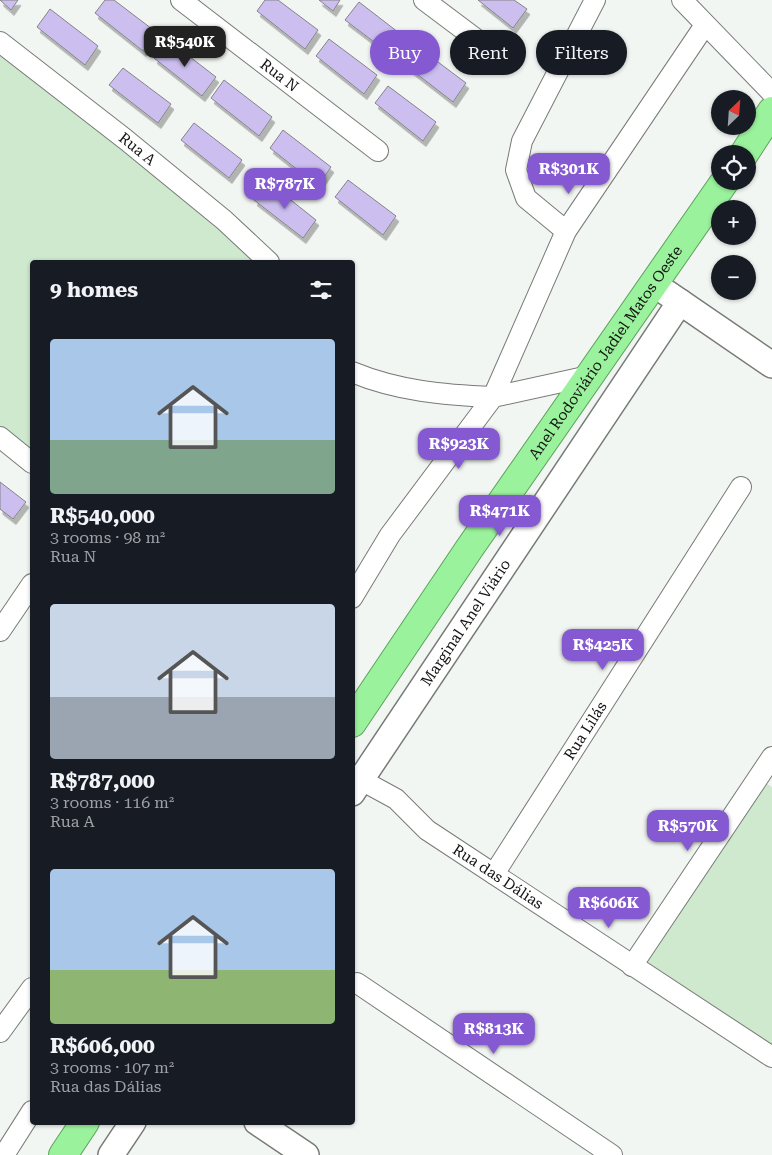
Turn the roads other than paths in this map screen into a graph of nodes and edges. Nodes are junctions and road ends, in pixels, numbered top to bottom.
1 (181, 0) edge
2 (424, 0) edge
3 (595, 0) edge
4 (682, 0) edge
5 (706, 25) junction
6 (463, 30) edge
7 (0, 42) edge
8 (772, 93) edge
9 (772, 111) edge
10 (750, 145) edge
11 (378, 151) dead end
12 (719, 190) edge
13 (566, 231) junction
14 (267, 260) edge
15 (654, 284) junction
16 (680, 302) junction
17 (772, 365) edge
18 (355, 373) edge
19 (589, 376) junction
20 (493, 397) junction
21 (0, 437) edge
22 (30, 461) edge
23 (741, 487) dead end
24 (30, 587) edge
25 (355, 593) edge
26 (0, 631) edge
27 (355, 719) edge
28 (772, 757) edge
29 (356, 783) edge
30 (765, 783) edge
31 (494, 874) junction
32 (632, 966) junction
33 (357, 984) dead end
34 (30, 991) edge
35 (0, 1032) edge
36 (772, 1057) edge
37 (30, 1114) edge
38 (82, 1125) edge
39 (131, 1125) edge
40 (261, 1125) edge
41 (4, 1155) edge
42 (63, 1155) edge
43 (111, 1155) edge
44 (306, 1155) edge
45 (612, 1155) edge

1 - 11 street, Rua N
2 - 6 street
3 - 13 street
4 - 5 street
5 - 8 street
5 - 13 street
7 - 14 street, Rua A
9 - 10 highway
12 - 15 highway, Anel Rodoviário Jadiel Matos Oeste
13 - 20 street
15 - 16 street
15 - 19 highway, Anel Rodoviário Jadiel Matos Oeste
16 - 17 street
16 - 29 street, Marginal Anel Viário
18 - 20 street
19 - 20 street
19 - 27 highway, Anel Rodoviário Jadiel Matos Oeste
20 - 25 street
21 - 22 street
23 - 31 street, Rua Lilás
24 - 26 street
28 - 30 street
29 - 31 street, Rua das Dálias
30 - 32 street
31 - 32 street, Rua das Dálias
32 - 36 street, Rua das Dálias
33 - 45 street
34 - 35 street
37 - 41 street
38 - 42 highway
39 - 43 street
40 - 44 street

